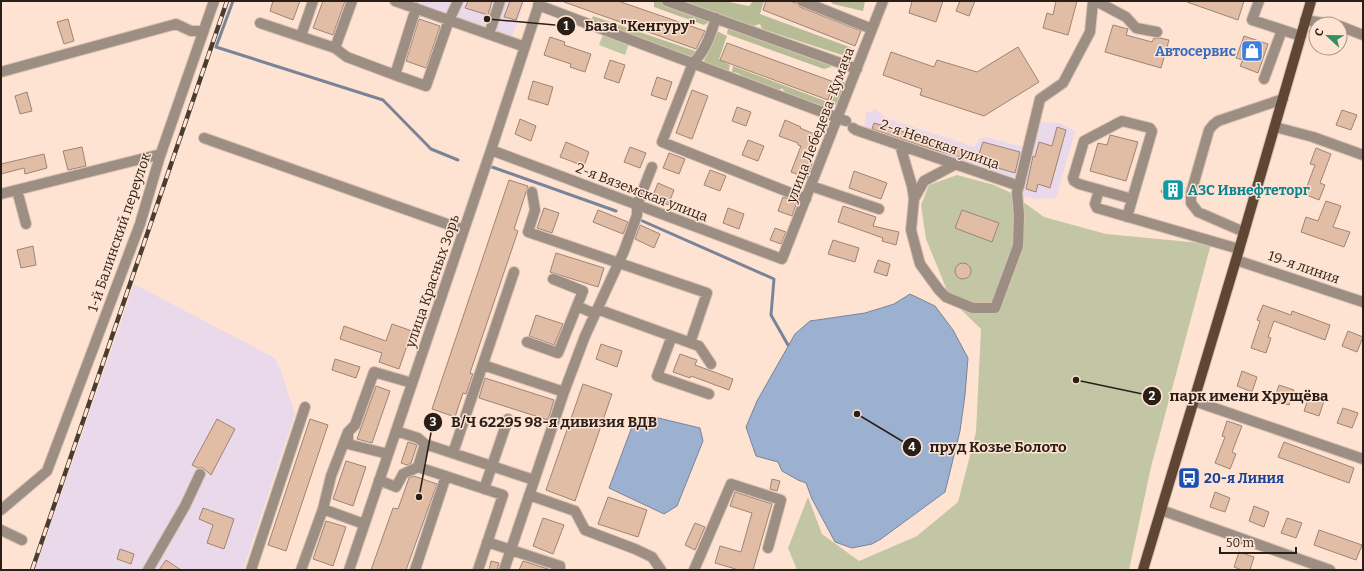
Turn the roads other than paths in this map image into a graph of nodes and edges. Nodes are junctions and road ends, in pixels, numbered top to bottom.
1 (214, 1) edge
2 (313, 1) edge
3 (352, 1) edge
4 (395, 1) edge
5 (458, 1) edge
6 (500, 1) edge
7 (667, 1) edge
8 (802, 1) edge
9 (883, 1) edge
10 (1093, 1) edge
11 (1096, 1) edge
12 (1259, 1) edge
13 (1312, 1) edge
14 (539, 3) edge
15 (410, 5) edge
16 (716, 18) junction
17 (449, 20) junction
18 (1306, 20) joint
19 (260, 22) dead end
20 (872, 29) junction
21 (1348, 29) edge
22 (1282, 30) junction
23 (203, 31) junction
24 (1157, 32) dead end
25 (489, 34) junction
26 (1363, 35) edge
27 (301, 36) junction
28 (1301, 36) junction
29 (525, 47) junction
30 (335, 48) junction
31 (693, 63) junction
32 (857, 69) junction
33 (1, 72) edge
34 (395, 75) junction
35 (1264, 78) dead end
36 (1283, 99) junction
37 (842, 119) junction
38 (1275, 127) junction
39 (853, 128) dead end
40 (204, 138) dead end
41 (900, 145) junction
42 (492, 150) junction
43 (1363, 155) edge
44 (160, 156) junction
45 (956, 164) junction
46 (652, 167) dead end
47 (811, 186) junction
48 (1019, 186) junction
49 (17, 190) junction
50 (1099, 190) junction
51 (532, 192) dead end
52 (1, 194) edge
53 (806, 199) junction
54 (914, 199) junction
55 (1132, 199) junction
56 (637, 205) junction
57 (879, 209) dead end
58 (1127, 217) junction
59 (26, 224) dead end
60 (464, 230) junction
61 (1244, 232) junction
62 (1239, 249) junction
63 (782, 259) joint
64 (1236, 260) junction
65 (619, 262) junction
66 (514, 272) dead end
67 (553, 279) dead end
68 (1363, 302) edge
69 (577, 306) junction
70 (596, 311) junction
71 (672, 336) junction
72 (527, 342) dead end
73 (690, 343) junction
74 (711, 364) dead end
75 (483, 365) junction
76 (412, 383) junction
77 (564, 392) junction
78 (710, 394) dead end
79 (1194, 401) junction
80 (305, 407) dead end
81 (508, 419) dead end
82 (396, 431) junction
83 (348, 432) junction
84 (425, 444) junction
85 (453, 453) junction
86 (388, 454) junction
87 (1363, 459) edge
88 (492, 466) junction
89 (418, 467) junction
90 (200, 474) dead end
91 (446, 476) junction
92 (379, 480) junction
93 (534, 480) junction
94 (484, 489) junction
95 (529, 495) junction
96 (323, 509) junction
97 (1, 510) edge
98 (1161, 510) junction
99 (364, 524) junction
100 (1, 530) edge
101 (22, 540) dead end
102 (487, 542) junction
103 (768, 548) dead end
104 (511, 550) junction
105 (148, 570) edge
106 (251, 570) edge
107 (301, 570) edge
108 (349, 570) edge
109 (415, 570) edge
110 (478, 570) edge
111 (504, 570) edge
112 (560, 570) edge
113 (661, 570) edge
114 (694, 570) edge
115 (1143, 570) edge
116 (1330, 570) edge

1 - 23 street, 1-й Балинский переулок
2 - 27 street
3 - 30 street
4 - 15 street
5 - 17 street
6 - 25 street
7 - 16 street
8 - 20 street
9 - 20 street, улица Лебедева-Кумача
10 - 48 street
11 - 24 street
12 - 22 street
13 - 18 main road
14 - 29 street, улица Красных Зорь
14 - 31 street
15 - 17 street
15 - 34 street
16 - 31 street
16 - 32 street
17 - 25 street
17 - 34 street
18 - 28 main road
19 - 27 street
20 - 32 street, улица Лебедева-Кумача
21 - 26 street
22 - 28 street
22 - 35 street
23 - 33 street
23 - 44 street, 1-й Балинский переулок
25 - 29 street
27 - 30 street
28 - 36 main road
29 - 42 street, улица Красных Зорь
30 - 34 street
31 - 37 street
31 - 53 street
32 - 37 street, улица Лебедева-Кумача
36 - 38 main road
36 - 61 street
37 - 47 street, улица Лебедева-Кумача
38 - 43 street
38 - 61 main road
39 - 41 street, 2-я Невская улица
40 - 60 street
41 - 45 street, 2-я Невская улица
41 - 54 street
42 - 56 street, 2-я Вяземская улица
42 - 60 street, улица Красных Зорь
44 - 49 street
44 - 97 street, 1-й Балинский переулок
45 - 48 street, 2-я Невская улица
45 - 54 street
46 - 56 street
47 - 53 street, улица Лебедева-Кумача
47 - 57 street
48 - 54 street
49 - 52 street
49 - 59 street
50 - 55 street
50 - 55 street
50 - 58 street
51 - 65 street
53 - 63 street, улица Лебедева-Кумача
55 - 58 street
56 - 63 street, 2-я Вяземская улица
56 - 65 street
58 - 62 street
60 - 76 street, улица Красных Зорь
61 - 62 main road
62 - 64 main road
64 - 68 street, 19-я линия
64 - 79 main road
65 - 70 street
65 - 73 street
66 - 75 street
67 - 69 street
69 - 70 street
69 - 72 street
70 - 71 street
70 - 77 street
71 - 73 street
71 - 78 street
73 - 74 street
75 - 77 street
75 - 85 street
76 - 82 street, улица Красных Зорь
76 - 83 street
77 - 93 street
79 - 87 street
79 - 98 main road
80 - 106 street
81 - 88 street
82 - 84 street
82 - 86 street, улица Красных Зорь
83 - 86 street
83 - 96 street
84 - 85 street
84 - 89 street
85 - 88 street
86 - 92 street, улица Красных Зорь
88 - 93 street
88 - 94 street
89 - 91 street
89 - 92 street
90 - 105 street
91 - 94 street
91 - 109 street
92 - 99 street, улица Красных Зорь
93 - 95 street
94 - 102 street
95 - 104 street
95 - 113 street
96 - 99 street
96 - 107 street
98 - 115 main road
98 - 116 street
99 - 108 street, улица Красных Зорь
100 - 101 street
102 - 104 street
102 - 110 street
103 - 114 street
104 - 111 street
104 - 112 street

